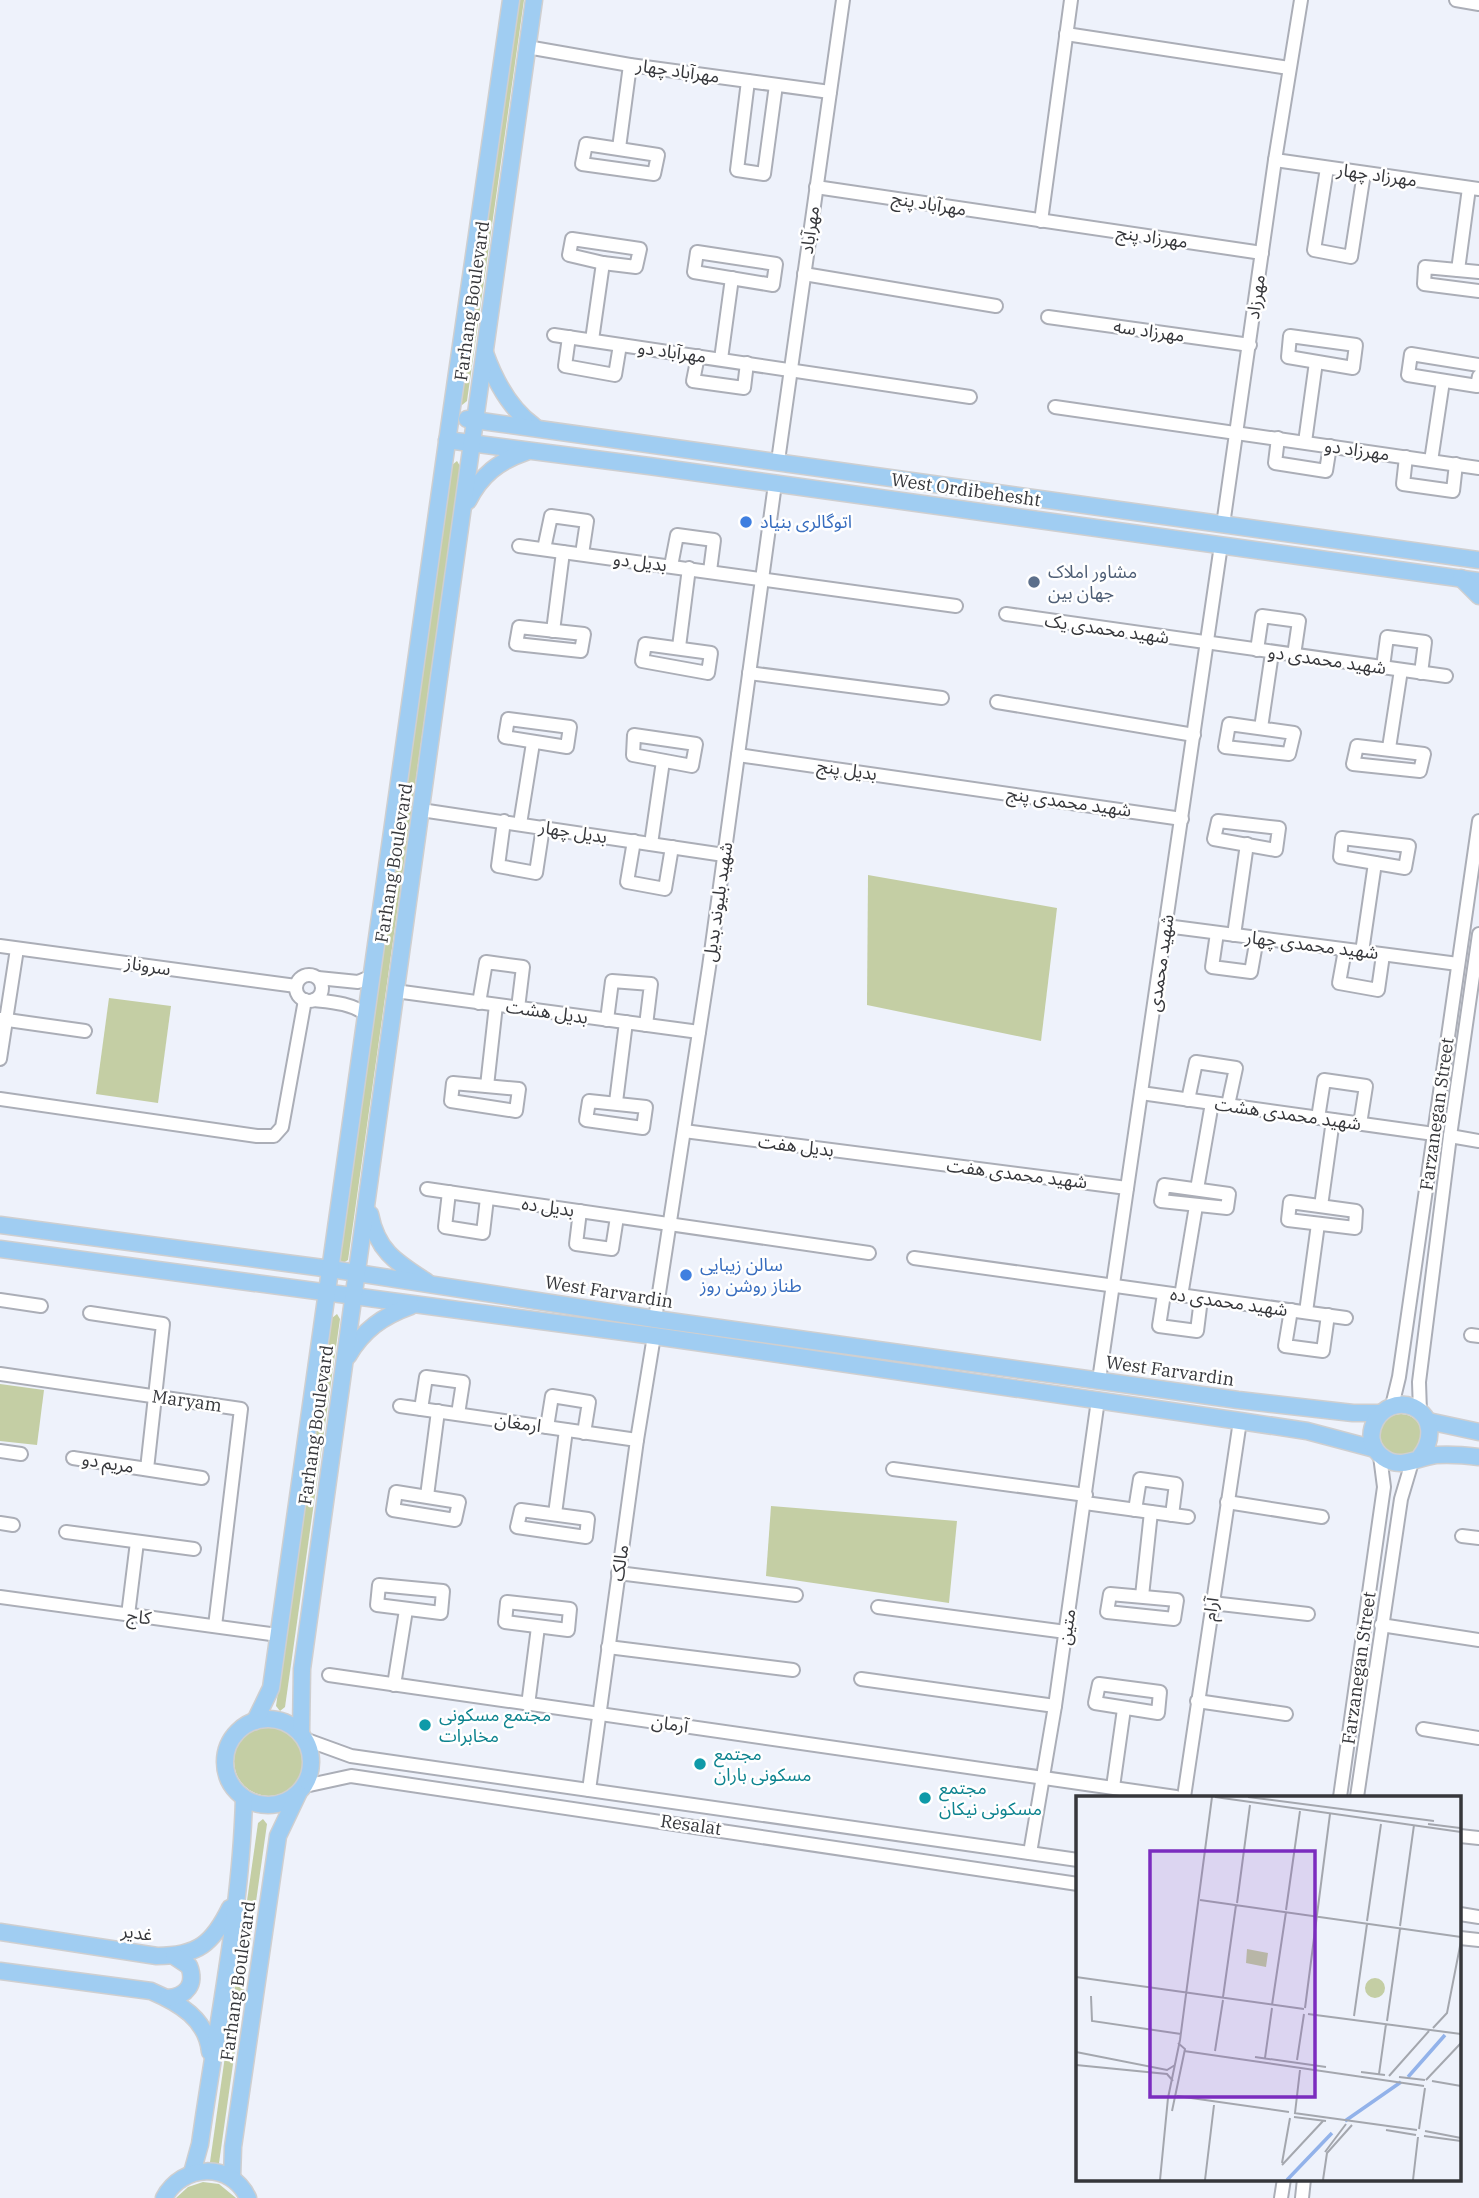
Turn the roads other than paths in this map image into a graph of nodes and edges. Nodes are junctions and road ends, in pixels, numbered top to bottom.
1 (512, 0) edge
2 (534, 0) edge
3 (843, 0) edge
4 (1071, 0) edge
5 (1301, 0) edge
6 (1456, 0) edge
7 (1479, 4) edge
8 (1066, 34) junction
9 (527, 47) junction
10 (630, 65) junction
11 (1289, 68) junction
12 (748, 81) junction
13 (776, 85) junction
14 (830, 92) junction
15 (619, 148) junction
16 (1275, 160) junction
17 (1327, 168) junction
18 (1364, 173) junction
19 (816, 187) junction
20 (1474, 189) edge
21 (1041, 221) junction
22 (1262, 253) junction
23 (603, 263) junction
24 (1458, 270) junction
25 (1479, 272) edge
26 (804, 274) junction
27 (732, 278) junction
28 (1479, 291) edge
29 (996, 306) dead end
30 (1048, 317) dead end
31 (554, 335) dead end
32 (569, 337) junction
33 (592, 340) junction
34 (620, 345) junction
35 (1250, 345) junction
36 (485, 351) junction
37 (698, 356) junction
38 (721, 359) junction
39 (1316, 362) junction
40 (747, 363) junction
41 (1479, 365) edge
42 (790, 370) junction
43 (1479, 376) edge
44 (1443, 381) junction
45 (970, 397) dead end
46 (1055, 407) dead end
47 (450, 417) junction
48 (475, 420) junction
49 (536, 428) junction
50 (1234, 433) junction
51 (1278, 438) junction
52 (447, 440) junction
53 (472, 442) junction
54 (1305, 442) junction
55 (1330, 446) junction
56 (532, 450) junction
57 (1406, 457) junction
58 (778, 461) junction
59 (1431, 461) junction
60 (1456, 464) junction
61 (1479, 468) edge
62 (775, 484) junction
63 (1001, 493) junction
64 (464, 509) junction
65 (999, 514) junction
66 (1223, 525) junction
67 (1221, 545) junction
68 (519, 546) dead end
69 (544, 550) junction
70 (563, 552) junction
71 (582, 554) junction
72 (1474, 557) edge
73 (671, 566) junction
74 (690, 568) junction
75 (710, 571) junction
76 (762, 578) junction
77 (1461, 578) junction
78 (1479, 581) edge
79 (1479, 596) edge
80 (956, 606) dead end
81 (1006, 614) dead end
82 (553, 631) junction
83 (1208, 644) junction
84 (679, 647) junction
85 (1256, 650) junction
86 (1272, 653) junction
87 (1293, 655) junction
88 (1383, 667) junction
89 (1401, 670) junction
90 (749, 673) junction
91 (1421, 673) junction
92 (1446, 676) dead end
93 (943, 698) dead end
94 (998, 702) dead end
95 (1261, 728) junction
96 (1194, 735) junction
97 (533, 743) junction
98 (1389, 748) junction
99 (738, 755) junction
100 (663, 761) junction
101 (956, 785) joint
102 (421, 810) junction
103 (1182, 819) junction
104 (504, 821) junction
105 (1479, 821) edge
106 (520, 824) junction
107 (543, 827) junction
108 (634, 841) junction
109 (651, 844) junction
110 (1247, 844) junction
111 (672, 847) junction
112 (724, 855) junction
113 (1375, 863) junction
114 (1166, 926) junction
115 (1217, 933) junction
116 (1479, 934) edge
117 (1234, 935) junction
118 (1257, 938) junction
119 (0, 946) edge
120 (17, 948) junction
121 (1345, 950) junction
122 (1362, 952) junction
123 (1383, 954) junction
124 (1477, 962) edge
125 (1458, 964) junction
126 (372, 976) junction
127 (318, 978) junction
128 (296, 986) junction
129 (395, 991) junction
130 (310, 1000) junction
131 (479, 1003) junction
132 (496, 1005) junction
133 (518, 1008) junction
134 (367, 1014) junction
135 (3, 1019) edge
136 (607, 1020) junction
137 (626, 1022) junction
138 (646, 1025) junction
139 (85, 1031) dead end
140 (699, 1032) junction
141 (0, 1059) edge
142 (487, 1086) junction
143 (1141, 1093) junction
144 (0, 1099) edge
145 (1188, 1100) junction
146 (616, 1102) junction
147 (1212, 1103) junction
148 (1228, 1105) junction
149 (1318, 1118) junction
150 (1333, 1120) junction
151 (1360, 1124) junction
152 (684, 1131) junction
153 (1434, 1135) junction
154 (1450, 1136) junction
155 (1479, 1141) edge
156 (907, 1160) joint
157 (1127, 1188) junction
158 (427, 1189) dead end
159 (1197, 1189) junction
160 (449, 1192) junction
161 (487, 1198) junction
162 (368, 1201) junction
163 (1196, 1206) junction
164 (1321, 1206) junction
165 (580, 1211) junction
166 (617, 1217) junction
167 (670, 1224) junction
168 (1318, 1224) junction
169 (0, 1225) edge
170 (158, 1247) junction
171 (0, 1249) edge
172 (869, 1253) dead end
173 (914, 1258) dead end
174 (331, 1269) junction
175 (156, 1271) junction
176 (357, 1274) junction
177 (432, 1285) junction
178 (1112, 1287) junction
179 (328, 1292) junction
180 (1164, 1294) junction
181 (354, 1296) junction
182 (1181, 1296) junction
183 (1201, 1298) junction
184 (0, 1300) edge
185 (415, 1304) junction
186 (41, 1306) dead end
187 (1291, 1310) junction
188 (1306, 1312) junction
189 (90, 1313) dead end
190 (1328, 1315) junction
191 (1346, 1318) dead end
192 (655, 1319) junction
193 (654, 1336) junction
194 (344, 1364) junction
195 (0, 1374) edge
196 (1099, 1380) junction
197 (156, 1397) junction
198 (1098, 1401) junction
199 (400, 1406) dead end
200 (421, 1409) junction
201 (1386, 1410) junction
202 (438, 1411) junction
203 (458, 1414) junction
204 (1424, 1417) junction
205 (1240, 1421) junction
206 (547, 1427) junction
207 (566, 1430) junction
208 (1479, 1432) edge
209 (584, 1433) junction
210 (637, 1440) junction
211 (0, 1451) edge
212 (1378, 1452) junction
213 (21, 1454) dead end
214 (1479, 1457) edge
215 (1416, 1459) junction
216 (892, 1469) dead end
217 (202, 1478) dead end
218 (427, 1496) junction
219 (1085, 1499) junction
220 (1227, 1502) junction
221 (1135, 1510) junction
222 (1151, 1512) junction
223 (555, 1514) junction
224 (1172, 1515) junction
225 (1188, 1517) dead end
226 (1322, 1517) dead end
227 (66, 1532) dead end
228 (1462, 1536) dead end
229 (1479, 1538) edge
230 (137, 1542) junction
231 (194, 1549) dead end
232 (618, 1573) junction
233 (796, 1595) dead end
234 (1142, 1596) junction
235 (0, 1597) edge
236 (1212, 1603) junction
237 (878, 1607) dead end
238 (406, 1610) junction
239 (1308, 1614) dead end
240 (128, 1615) junction
241 (1381, 1625) junction
242 (215, 1626) junction
243 (538, 1627) junction
244 (1066, 1632) junction
245 (278, 1635) junction
246 (1479, 1640) edge
247 (608, 1647) junction
248 (793, 1670) dead end
249 (329, 1675) dead end
250 (861, 1679) dead end
251 (394, 1685) junction
252 (1197, 1701) junction
253 (528, 1704) junction
254 (1055, 1706) junction
255 (1125, 1709) junction
256 (599, 1714) junction
257 (1286, 1714) dead end
258 (255, 1721) junction
259 (1423, 1729) dead end
260 (304, 1736) junction
261 (1479, 1738) edge
262 (1043, 1777) junction
263 (1113, 1787) junction
264 (302, 1790) junction
265 (589, 1790) junction
266 (1170, 1796) edge
267 (1184, 1796) edge
268 (1340, 1796) edge
269 (1357, 1796) edge
270 (244, 1798) junction
271 (1030, 1853) junction
272 (1076, 1860) edge
273 (1076, 1884) edge
274 (237, 1893) junction
275 (0, 1932) edge
276 (174, 1956) junction
277 (0, 1971) edge
278 (168, 1998) junction
279 (209, 2076) junction
280 (192, 2173) junction
281 (232, 2178) junction
282 (1284, 2180) edge
283 (1304, 2180) edge
284 (249, 2196) edge
285 (164, 2198) edge
286 (1281, 2198) edge
287 (1302, 2198) edge

1 - 47 main road, Farhang Boulevard
2 - 9 main road, Farhang Boulevard
3 - 14 street, مهرآباد
4 - 8 street
5 - 11 street, مهرزاد
6 - 7 street
8 - 11 street
8 - 21 street
9 - 10 street, مهرآباد چهار
9 - 36 main road, Farhang Boulevard
10 - 12 street, مهرآباد چهار
10 - 15 street
11 - 16 street, مهرزاد
12 - 13 street, مهرآباد چهار
12 - 13 street
13 - 14 street, مهرآباد چهار
14 - 19 street, مهرآباد
15 - 15 street
16 - 17 street, مهرزاد چهار
16 - 22 street, مهرزاد
17 - 18 street, مهرزاد چهار
17 - 18 street
18 - 20 street, مهرزاد چهار
19 - 21 street, مهرآباد پنج
19 - 26 street, مهرآباد
20 - 24 street
21 - 22 street, مهرزاد پنج
22 - 35 street, مهرزاد
23 - 23 street
23 - 33 street
24 - 25 street
24 - 28 street
26 - 29 street
26 - 42 street, مهرآباد
27 - 27 street
27 - 38 street
30 - 35 street, مهرزاد سه
31 - 32 street, مهرآباد دو
32 - 33 street, مهرآباد دو
32 - 34 street
33 - 34 street, مهرآباد دو
34 - 37 street, مهرآباد دو
35 - 50 street, مهرزاد
36 - 48 main road, Farhang Boulevard
36 - 49 main road
37 - 38 street, مهرآباد دو
37 - 40 street
38 - 40 street, مهرآباد دو
39 - 39 street
39 - 54 street
40 - 42 street, مهرآباد دو
41 - 44 street
42 - 45 street, مهرآباد دو
42 - 58 street, مهرآباد
43 - 44 street
44 - 59 street
46 - 50 street, مهرزاد دو
47 - 48 main road, West Ordibehesht
47 - 52 main road, Farhang Boulevard
48 - 49 main road, West Ordibehesht
48 - 53 main road, Farhang Boulevard
49 - 58 main road, West Ordibehesht
50 - 51 street, مهرزاد دو
50 - 66 street, مهرزاد
51 - 54 street, مهرزاد دو
51 - 55 street
52 - 53 main road, West Ordibehesht
52 - 126 main road, Farhang Boulevard
53 - 56 main road, West Ordibehesht
53 - 64 main road, Farhang Boulevard
54 - 55 street, مهرزاد دو
55 - 57 street, مهرزاد دو
56 - 62 main road, West Ordibehesht
56 - 64 main road
57 - 59 street, مهرزاد دو
57 - 60 street
58 - 63 main road, West Ordibehesht
59 - 60 street, مهرزاد دو
60 - 61 street, مهرزاد دو
62 - 65 main road, West Ordibehesht
62 - 76 street, شهید بلیوند بدیل
63 - 65 main road
63 - 66 main road, West Ordibehesht
64 - 102 main road, Farhang Boulevard
65 - 67 main road, West Ordibehesht
66 - 72 main road, West Ordibehesht
67 - 77 main road, West Ordibehesht
67 - 83 street, شهید محمدی
68 - 69 street, بدیل دو
69 - 70 street, بدیل دو
69 - 71 street
70 - 71 street, بدیل دو
70 - 82 street
71 - 73 street, بدیل دو
73 - 74 street, بدیل دو
73 - 75 street
74 - 75 street, بدیل دو
74 - 84 street
75 - 76 street, بدیل دو
76 - 80 street, بدیل دو
76 - 90 street, شهید بلیوند بدیل
77 - 78 main road, West Ordibehesht
77 - 79 main road
81 - 83 street, شهید محمدی یک
82 - 82 street
83 - 85 street, شهید محمدی دو
83 - 96 street, شهید محمدی
84 - 84 street
85 - 86 street, شهید محمدی دو
85 - 87 street
86 - 87 street, شهید محمدی دو
86 - 95 street
87 - 88 street, شهید محمدی دو
88 - 89 street, شهید محمدی دو
88 - 91 street
89 - 91 street, شهید محمدی دو
89 - 98 street
90 - 93 street
90 - 99 street, شهید بلیوند بدیل
91 - 92 street, شهید محمدی دو
94 - 96 street
95 - 95 street
96 - 103 street, شهید محمدی
97 - 97 street
97 - 106 street
98 - 98 street
99 - 101 street, بدیل پنج
99 - 112 street, شهید بلیوند بدیل
100 - 100 street
100 - 109 street
101 - 103 street, شهید محمدی پنج
102 - 104 street, بدیل چهار
102 - 129 main road, Farhang Boulevard
103 - 114 street, شهید محمدی
104 - 106 street, بدیل چهار
104 - 107 street
105 - 125 street, Farzanegan Street
106 - 107 street, بدیل چهار
107 - 108 street, بدیل چهار
108 - 109 street, بدیل چهار
108 - 111 street
109 - 111 street, بدیل چهار
110 - 110 street
110 - 117 street
111 - 112 street, بدیل چهار
112 - 140 street, شهید بلیوند بدیل
113 - 113 street
113 - 122 street
114 - 115 street, شهید محمدی چهار
114 - 143 street, شهید محمدی
115 - 117 street, شهید محمدی چهار
115 - 118 street
116 - 124 street, Farzanegan Street
117 - 118 street, شهید محمدی چهار
118 - 121 street, شهید محمدی چهار
119 - 120 street, سروناز
120 - 128 street, سروناز
120 - 135 street
121 - 122 street, شهید محمدی چهار
121 - 123 street
122 - 123 street, شهید محمدی چهار
123 - 125 street, شهید محمدی چهار
124 - 154 street, Farzanegan Street
125 - 153 street, Farzanegan Street
126 - 127 street
126 - 134 main road, Farhang Boulevard
127 - 128 street
127 - 130 street
128 - 130 street
129 - 131 street, بدیل هشت
129 - 162 main road, Farhang Boulevard
130 - 134 street
130 - 144 street
131 - 132 street, بدیل هشت
131 - 133 street
132 - 133 street, بدیل هشت
132 - 142 street
133 - 136 street, بدیل هشت
134 - 174 main road, Farhang Boulevard
135 - 139 street
135 - 141 street
136 - 137 street, بدیل هشت
136 - 138 street
137 - 138 street, بدیل هشت
137 - 146 street
138 - 140 street, بدیل هشت
140 - 152 street, شهید بلیوند بدیل
142 - 142 street
143 - 145 street, شهید محمدی هشت
143 - 157 street, شهید محمدی
145 - 147 street, شهید محمدی هشت
145 - 148 street
146 - 146 street
147 - 148 street, شهید محمدی هشت
147 - 159 street
148 - 149 street, شهید محمدی هشت
149 - 150 street, شهید محمدی هشت
149 - 151 street
150 - 151 street, شهید محمدی هشت
150 - 164 street
151 - 153 street, شهید محمدی هشت
152 - 156 street, بدیل هفت
152 - 167 street, شهید بلیوند بدیل
153 - 201 street, Farzanegan Street
154 - 155 street
154 - 204 street, Farzanegan Street
156 - 157 street, شهید محمدی هفت
157 - 178 street, شهید محمدی
158 - 160 street, بدیل ده
159 - 163 street
159 - 163 street
160 - 161 street, بدیل ده
160 - 161 street
161 - 165 street, بدیل ده
162 - 176 main road, Farhang Boulevard
162 - 177 main road
163 - 182 street
164 - 168 street
164 - 168 street
165 - 166 street, بدیل ده
165 - 166 street
166 - 167 street, بدیل ده
167 - 172 street, بدیل ده
167 - 192 street, شهید بلیوند بدیل
168 - 188 street
169 - 170 main road, West Farvardin
170 - 174 main road, West Farvardin
170 - 175 main road
171 - 175 main road, West Farvardin
173 - 178 street, شهید محمدی ده
174 - 176 main road, West Farvardin
174 - 179 main road, Farhang Boulevard
175 - 179 main road, West Farvardin
176 - 177 main road, West Farvardin
176 - 181 main road, Farhang Boulevard
177 - 192 main road, West Farvardin
178 - 180 street, شهید محمدی ده
178 - 196 street, شهید محمدی
179 - 181 main road, West Farvardin
179 - 245 main road, Farhang Boulevard
180 - 182 street, شهید محمدی ده
180 - 183 street
181 - 185 main road, West Farvardin
181 - 194 main road, Farhang Boulevard
182 - 183 street, شهید محمدی ده
183 - 187 street, شهید محمدی ده
184 - 186 street
185 - 193 main road, West Farvardin
185 - 194 main road
187 - 188 street, شهید محمدی ده
187 - 190 street
188 - 190 street, شهید محمدی ده
189 - 197 street
190 - 191 street, شهید محمدی ده
192 - 196 main road, West Farvardin
193 - 198 main road, West Farvardin
193 - 210 street, مالک
194 - 260 main road, Farhang Boulevard
195 - 197 street, Maryam
196 - 201 main road, West Farvardin
197 - 217 street, مریم دو
197 - 242 street, Maryam
198 - 205 main road, West Farvardin
198 - 219 street, متین
199 - 200 street, ارمغان
200 - 202 street, ارمغان
200 - 203 street
201 - 204 main road
201 - 212 main road
202 - 203 street, ارمغان
202 - 218 street
203 - 206 street, ارمغان
204 - 208 main road
204 - 215 main road
205 - 212 main road, West Farvardin
205 - 220 street, آرام
206 - 207 street, ارمغان
206 - 209 street
207 - 209 street, ارمغان
207 - 223 street
209 - 210 street, ارمغان
210 - 232 street, مالک
211 - 213 street
212 - 215 main road
212 - 268 street, Farzanegan Street
214 - 215 main road
215 - 241 street, Farzanegan Street
216 - 219 street
218 - 218 street
219 - 221 street
219 - 244 street, متین
220 - 226 street
220 - 236 street, آرام
221 - 222 street
221 - 224 street
222 - 224 street
222 - 234 street
223 - 223 street
224 - 225 street
227 - 230 street
228 - 229 street
230 - 231 street
230 - 240 street
232 - 233 street
232 - 247 street, مالک
234 - 234 street
235 - 240 street, کاج
236 - 239 street
236 - 252 street, آرام
237 - 244 street
238 - 238 street
238 - 251 street
240 - 242 street, کاج
241 - 246 street
241 - 269 street, Farzanegan Street
242 - 245 street, کاج
243 - 243 street
243 - 253 street
244 - 254 street, متین
245 - 258 main road, Farhang Boulevard
247 - 248 street
247 - 256 street, مالک
249 - 251 street, آرمان
250 - 254 street
251 - 253 street, آرمان
252 - 257 street
252 - 267 street, آرام
253 - 256 street, آرمان
254 - 262 street, متین
255 - 255 street
255 - 263 street
256 - 262 street, آرمان
256 - 265 street, مالک
258 - 260 main road
258 - 270 main road
259 - 261 street
260 - 264 main road
260 - 265 street, Resalat
262 - 263 street, آرمان
262 - 271 street, متین
263 - 266 street, آرمان
264 - 270 main road
264 - 273 street, Resalat
264 - 281 main road, Farhang Boulevard
265 - 271 street, Resalat
270 - 274 main road, Farhang Boulevard
271 - 272 street, Resalat
274 - 276 main road, غدیر
274 - 279 main road, Farhang Boulevard
275 - 276 main road, غدیر
276 - 278 main road
277 - 278 main road
278 - 279 main road
279 - 280 main road, Farhang Boulevard
280 - 281 main road
280 - 285 main road
281 - 284 main road
282 - 286 street
283 - 287 street

